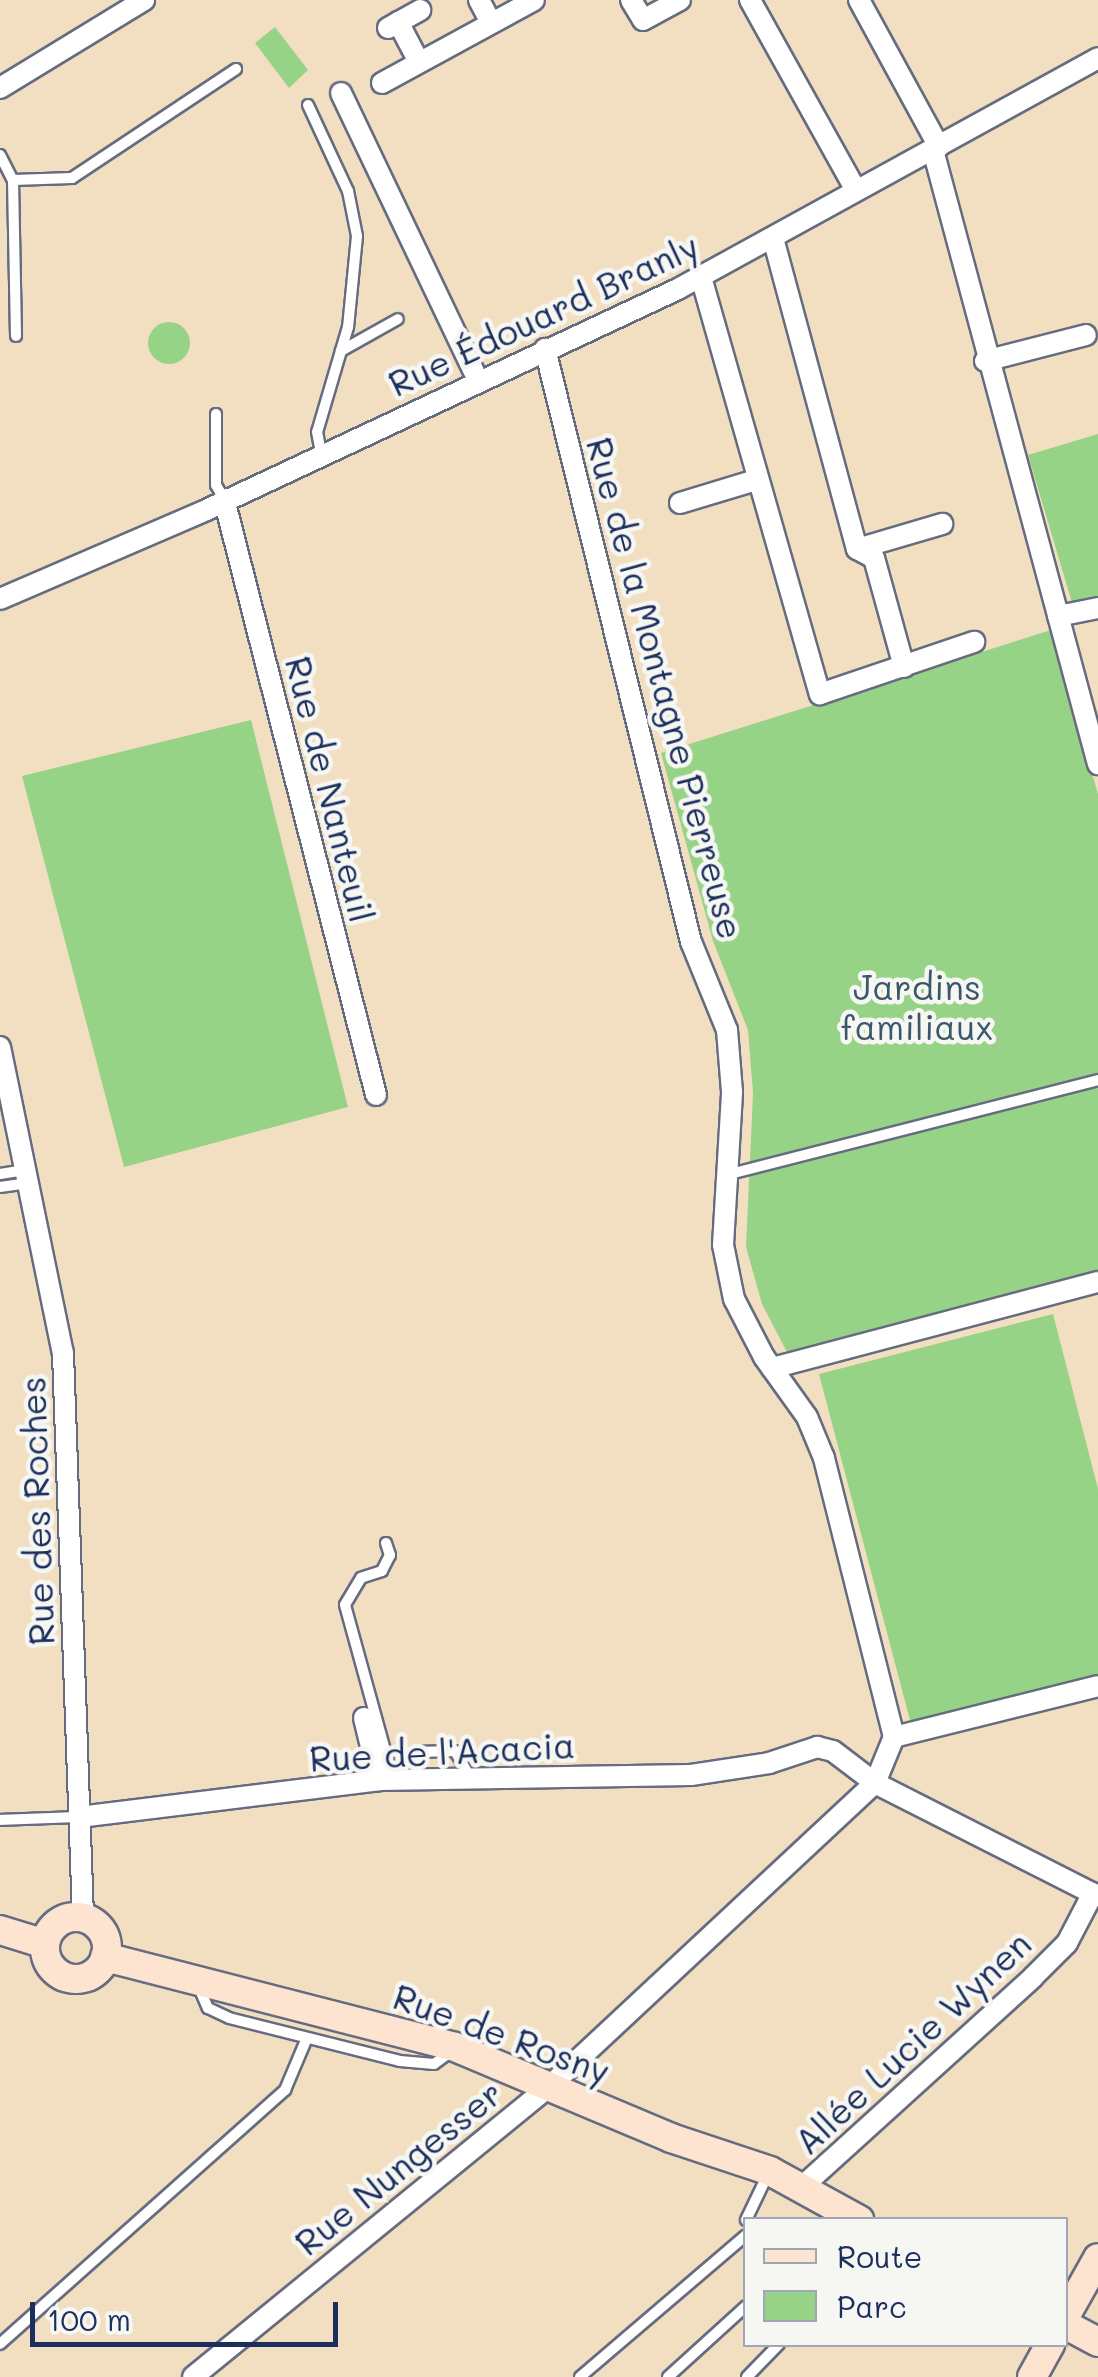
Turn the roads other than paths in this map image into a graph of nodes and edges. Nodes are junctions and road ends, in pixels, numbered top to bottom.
1 (144, 0) edge
2 (479, 0) edge
3 (534, 0) edge
4 (632, 0) edge
5 (680, 0) edge
6 (750, 0) edge
7 (860, 0) edge
8 (420, 10) dead end
9 (491, 24) junction
10 (1098, 58) edge
11 (419, 62) junction
12 (236, 69) dead end
13 (382, 83) dead end
14 (0, 88) edge
15 (341, 93) dead end
16 (308, 105) dead end
17 (936, 148) junction
18 (0, 155) edge
19 (12, 180) junction
20 (855, 189) junction
21 (773, 238) junction
22 (701, 278) junction
23 (398, 319) dead end
24 (1086, 335) dead end
25 (16, 336) dead end
26 (545, 348) junction
27 (341, 351) junction
28 (985, 361) junction
29 (478, 380) junction
30 (216, 414) dead end
31 (321, 452) junction
32 (756, 480) junction
33 (224, 499) junction
34 (680, 503) dead end
35 (942, 524) dead end
36 (857, 549) junction
37 (0, 599) edge
38 (1098, 608) edge
39 (1058, 616) junction
40 (974, 642) dead end
41 (904, 667) junction
42 (1098, 764) edge
43 (0, 1047) edge
44 (1098, 1080) edge
45 (376, 1095) dead end
46 (0, 1174) edge
47 (726, 1175) junction
48 (26, 1176) junction
49 (0, 1187) edge
50 (1098, 1282) edge
51 (772, 1368) junction
52 (386, 1543) dead end
53 (1098, 1686) edge
54 (364, 1718) dead end
55 (894, 1738) junction
56 (415, 1752) dead end
57 (470, 1777) junction
58 (386, 1780) junction
59 (874, 1783) junction
60 (79, 1817) junction
61 (0, 1820) edge
62 (1095, 1894) edge
63 (83, 1918) junction
64 (0, 1930) edge
65 (45, 1944) junction
66 (105, 1957) junction
67 (196, 1979) junction
68 (307, 2038) junction
69 (455, 2047) junction
70 (552, 2084) junction
71 (770, 2171) junction
72 (804, 2186) junction
73 (747, 2217) edge
74 (854, 2217) edge
75 (743, 2238) edge
76 (1098, 2258) edge
77 (743, 2309) edge
78 (1068, 2311) edge
79 (1068, 2327) edge
80 (1098, 2342) edge
81 (0, 2344) edge
82 (776, 2347) edge
83 (1048, 2347) edge
84 (193, 2377) edge
85 (580, 2377) edge
86 (668, 2377) edge
87 (747, 2377) edge
88 (1032, 2377) edge

1 - 14 street
2 - 9 street
3 - 9 street
4 - 5 street
6 - 20 street
7 - 17 street
8 - 11 street
9 - 11 street
10 - 17 street, Rue Édouard Branly
11 - 13 street
12 - 19 lane
15 - 29 street
16 - 27 lane
17 - 20 street, Rue Édouard Branly
17 - 28 street
18 - 19 lane
19 - 25 lane
20 - 21 street, Rue Édouard Branly
21 - 22 street, Rue Édouard Branly
21 - 36 street
22 - 26 street, Rue Édouard Branly
22 - 32 street
23 - 27 lane
24 - 28 street
26 - 29 street, Rue Édouard Branly
26 - 47 street, Rue de la Montagne Pierreuse
27 - 31 lane
28 - 39 street
29 - 31 street, Rue Édouard Branly
30 - 33 lane
31 - 33 street, Rue Édouard Branly
32 - 34 street
32 - 41 street
33 - 37 street, Rue Édouard Branly
33 - 45 street, Rue de Nanteuil
35 - 36 street
36 - 41 street
38 - 39 street
39 - 42 street
40 - 41 street
43 - 48 street, Rue des Roches
44 - 47 lane
46 - 48 lane
47 - 51 street, Rue de la Montagne Pierreuse
48 - 49 lane
48 - 60 street, Rue des Roches
50 - 51 street
51 - 55 street, Rue de la Montagne Pierreuse
52 - 58 lane
53 - 55 street
54 - 58 street
55 - 59 street
56 - 57 lane
57 - 58 street, Rue de l'Acacia
57 - 59 street, Rue de l'Acacia
58 - 60 street, Rue de l'Acacia
59 - 62 street, Rue de l'Acacia
59 - 70 street, Rue Nungesser
60 - 61 lane, Rue de l'Acacia
60 - 63 street, Rue des Roches
62 - 72 street, Allée Lucie Wynen
63 - 65 main road
63 - 66 main road
64 - 65 main road
65 - 66 main road
66 - 67 main road, Rue de Rosny
67 - 68 lane
67 - 69 main road, Rue de Rosny
68 - 69 lane
68 - 81 lane
69 - 70 main road, Rue de Rosny
70 - 71 main road, Rue de Rosny
70 - 84 street, Rue Nungesser
71 - 72 main road, Rue de Rosny
71 - 73 lane
72 - 74 main road, Rue de Rosny
75 - 85 lane
76 - 78 main road
77 - 86 lane
79 - 80 main road
82 - 87 lane
83 - 88 main road

